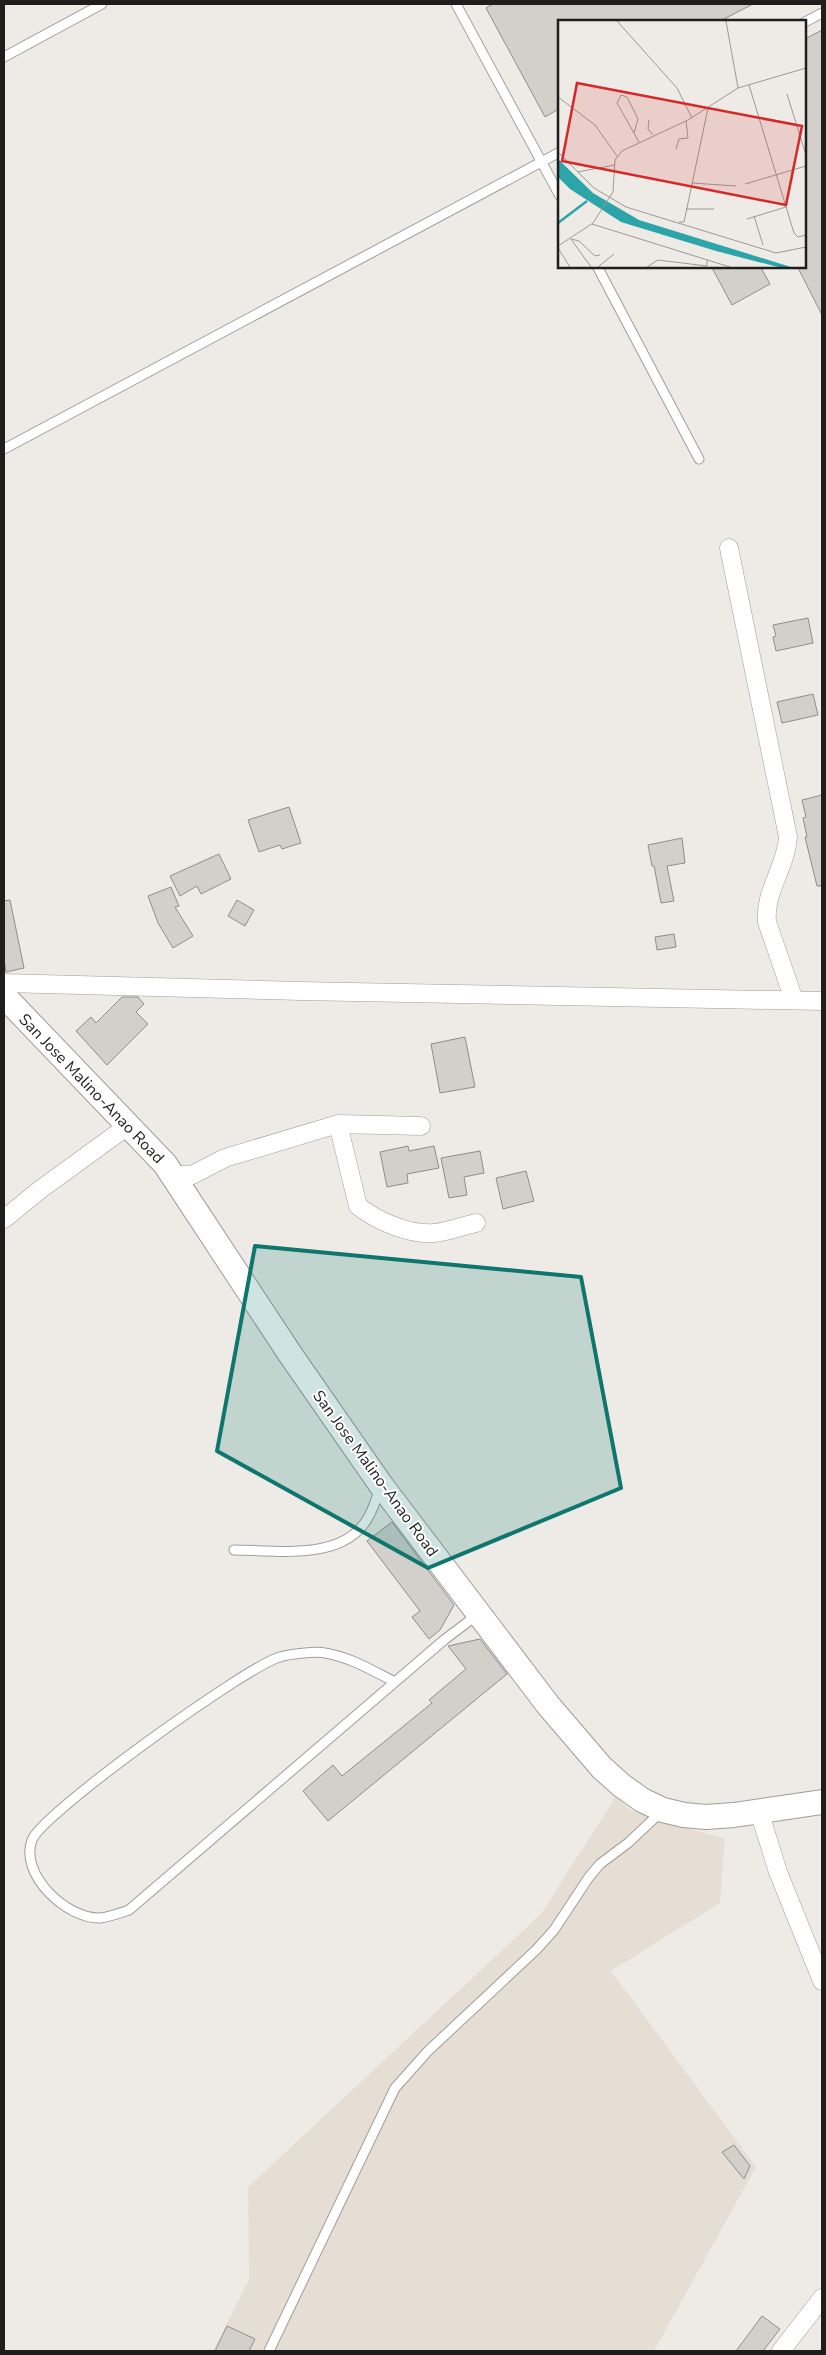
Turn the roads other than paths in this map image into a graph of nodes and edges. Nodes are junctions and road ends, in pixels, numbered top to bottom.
1 (102, 4) edge
2 (456, 4) edge
3 (822, 13) edge
4 (806, 21) edge
5 (4, 57) edge
6 (558, 153) edge
7 (542, 162) junction
8 (558, 192) edge
9 (598, 268) edge
10 (4, 449) edge
11 (699, 459) dead end
12 (728, 548) dead end
13 (4, 983) edge
14 (4, 996) edge
15 (794, 1000) junction
16 (822, 1001) edge
17 (338, 1124) junction
18 (129, 1125) junction
19 (421, 1126) dead end
20 (172, 1175) junction
21 (4, 1220) edge
22 (476, 1223) dead end
23 (381, 1484) junction
24 (234, 1550) dead end
25 (479, 1613) junction
26 (395, 1682) junction
27 (822, 1802) edge
28 (663, 1810) junction
29 (759, 1811) junction
30 (822, 1981) edge
31 (822, 2298) edge
32 (269, 2351) edge
33 (781, 2351) edge

1 - 5 lane
2 - 7 lane
3 - 4 lane
6 - 7 lane
7 - 8 lane
7 - 10 lane
9 - 11 lane
12 - 15 street
13 - 15 street
14 - 18 main road, San Jose Malino-Anao Road
15 - 16 street
17 - 19 street
17 - 20 street
17 - 22 street
18 - 20 main road, San Jose Malino-Anao Road
18 - 21 street
20 - 23 main road, San Jose Malino-Anao Road
23 - 24 lane
23 - 25 main road, San Jose Malino-Anao Road
25 - 26 lane
25 - 28 main road, San Jose Malino-Anao Road
26 - 26 lane
27 - 29 main road, San Jose Malino-Anao Road
28 - 29 main road, San Jose Malino-Anao Road
28 - 32 lane
29 - 30 street
31 - 33 street

